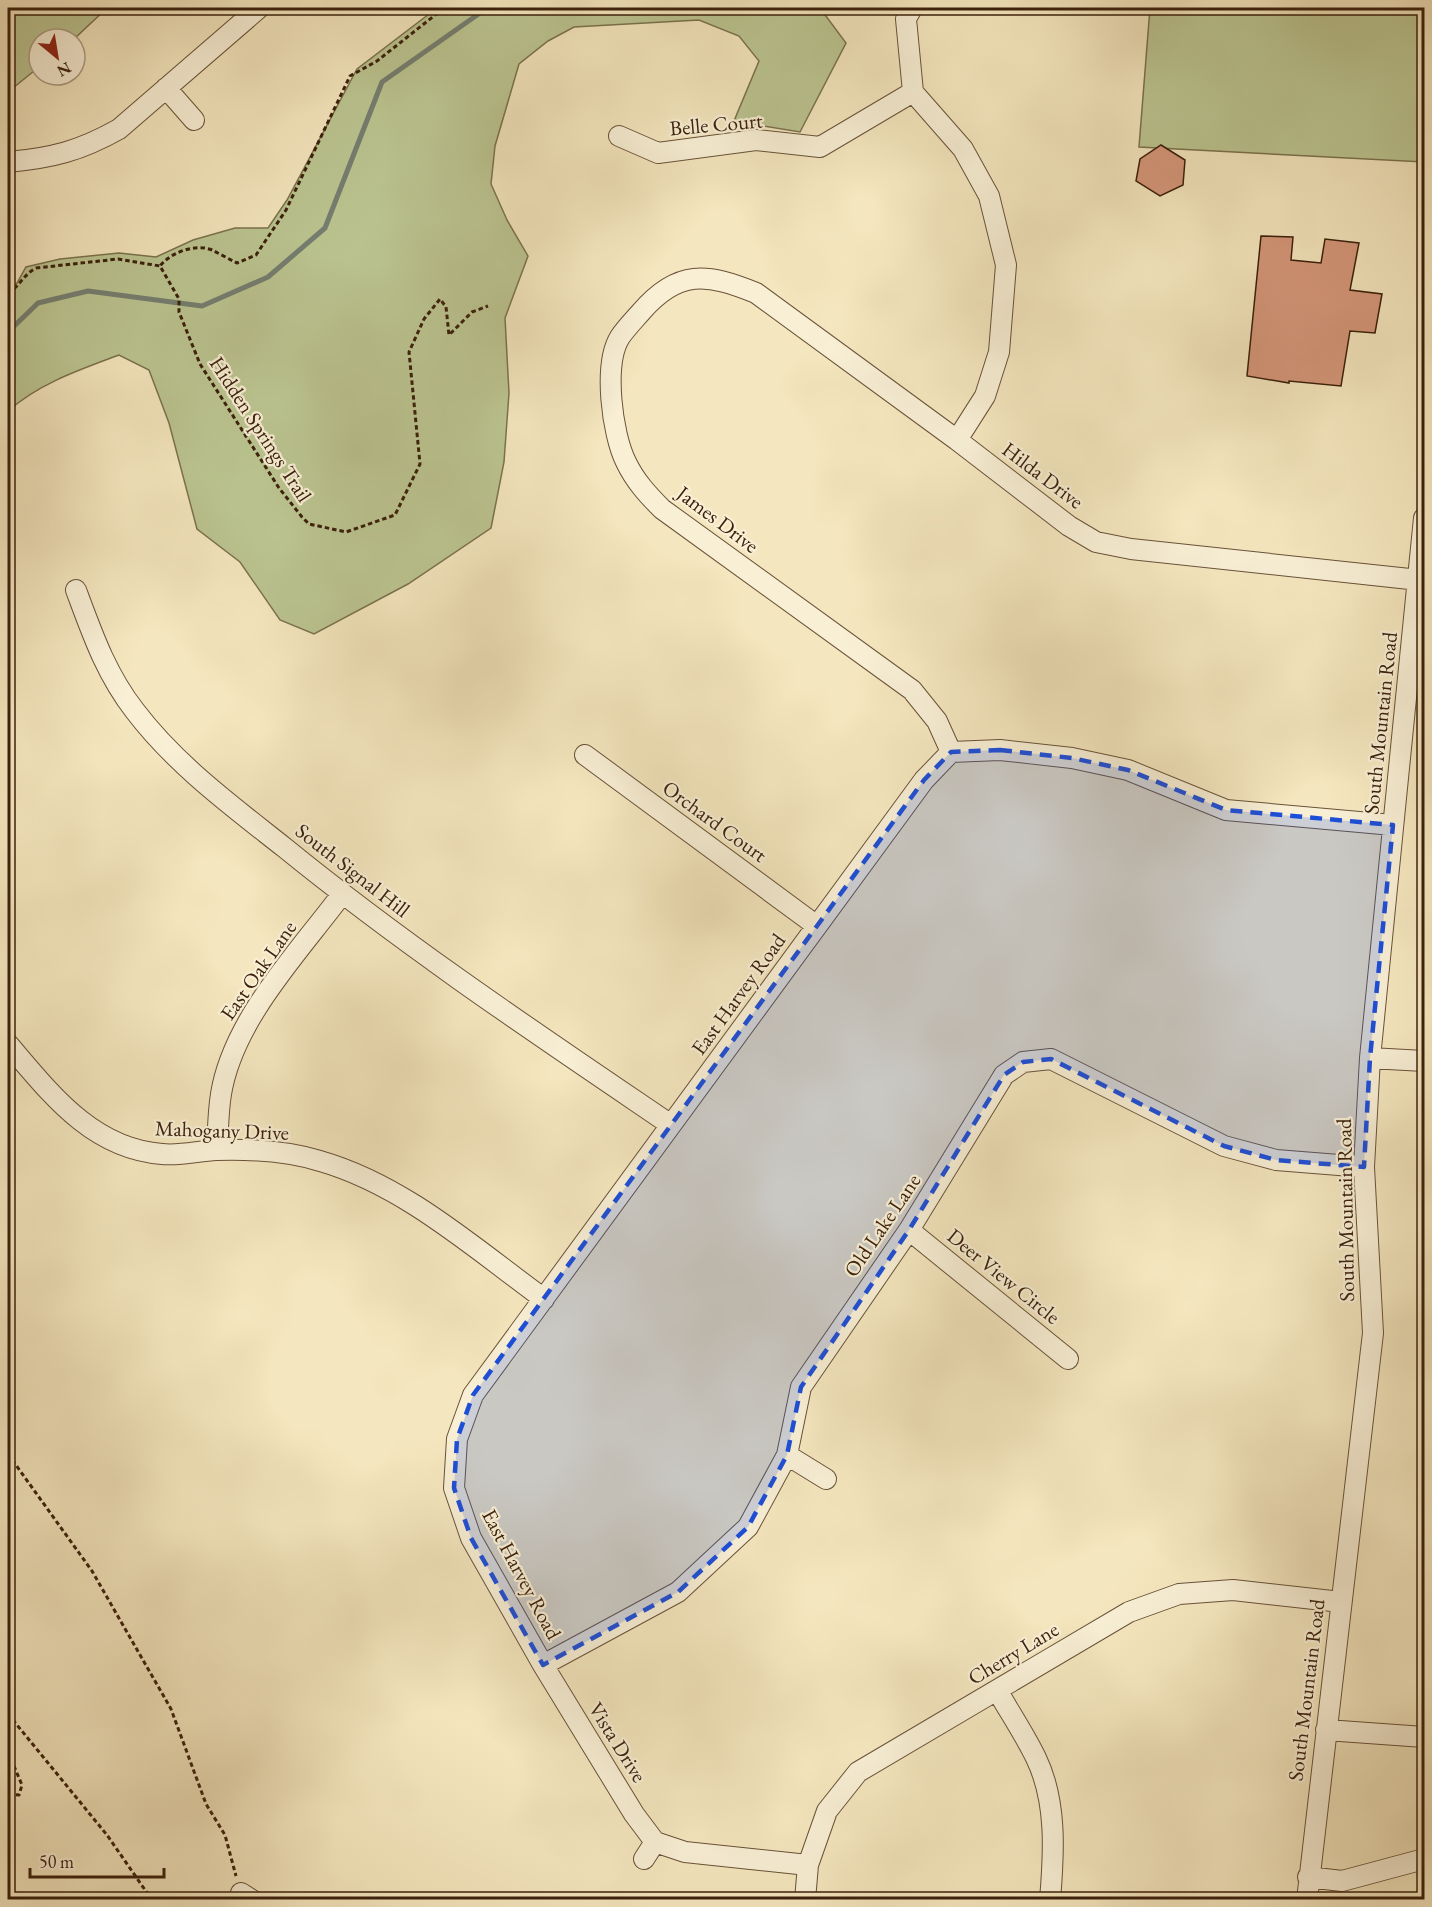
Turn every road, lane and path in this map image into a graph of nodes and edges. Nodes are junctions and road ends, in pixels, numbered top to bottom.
1 (259, 8) edge
2 (444, 8) edge
3 (912, 8) edge
4 (166, 88) junction
5 (913, 92) junction
6 (194, 120) dead end
7 (619, 136) dead end
8 (8, 162) edge
9 (160, 266) junction
10 (690, 278) joint
11 (8, 293) edge
12 (488, 306) dead end
13 (957, 440) junction
14 (1425, 518) edge
15 (1419, 580) junction
16 (76, 590) dead end
17 (951, 752) junction
18 (585, 755) dead end
19 (1393, 825) junction
20 (342, 894) junction
21 (817, 926) junction
22 (8, 1044) edge
23 (1370, 1058) junction
24 (1425, 1061) edge
25 (671, 1125) junction
26 (217, 1150) junction
27 (1364, 1167) junction
28 (909, 1230) junction
29 (544, 1299) junction
30 (1068, 1359) dead end
31 (8, 1454) edge
32 (787, 1455) junction
33 (826, 1479) dead end
34 (1341, 1602) junction
35 (543, 1665) junction
36 (997, 1690) junction
37 (8, 1714) edge
38 (1326, 1730) junction
39 (1425, 1737) edge
40 (8, 1752) edge
41 (8, 1790) edge
42 (655, 1842) junction
43 (1425, 1858) edge
44 (644, 1859) dead end
45 (808, 1865) junction
46 (1308, 1877) junction
47 (247, 1896) edge
48 (152, 1899) edge
49 (805, 1899) edge
50 (1050, 1899) edge
51 (1307, 1899) edge

1 - 4 street
2 - 9 path
3 - 5 street
4 - 6 street
4 - 8 street
5 - 7 street, Belle Court
5 - 13 street
9 - 11 path
9 - 12 path, Hidden Springs Trail
10 - 13 street, Hilda Drive
10 - 17 street, James Drive
13 - 15 street, Hilda Drive
14 - 15 street, South Mountain Road
15 - 19 street, South Mountain Road
16 - 20 street, South Signal Hill
17 - 19 street
17 - 21 street, East Harvey Road
18 - 21 street, Orchard Court
19 - 23 street, South Mountain Road
20 - 25 street, South Signal Hill
20 - 26 street, East Oak Lane
21 - 25 street, East Harvey Road
22 - 26 street, Mahogany Drive
23 - 24 street
23 - 27 street, South Mountain Road
25 - 29 street, East Harvey Road
26 - 29 street, Mahogany Drive
27 - 28 street, Old Lake Lane
27 - 34 street, South Mountain Road
28 - 30 street, Deer View Circle
28 - 32 street, Old Lake Lane
29 - 35 street, East Harvey Road
31 - 47 path
32 - 33 street
32 - 35 street, Old Lake Lane
34 - 36 street, Cherry Lane
34 - 38 street, South Mountain Road
35 - 42 street, Vista Drive
36 - 45 street, Cherry Lane
36 - 50 street
37 - 48 path
38 - 39 street
38 - 46 street, South Mountain Road
40 - 41 path
42 - 44 street
42 - 45 street
43 - 46 street
45 - 49 street, Cherry Lane
46 - 51 street, South Mountain Road

